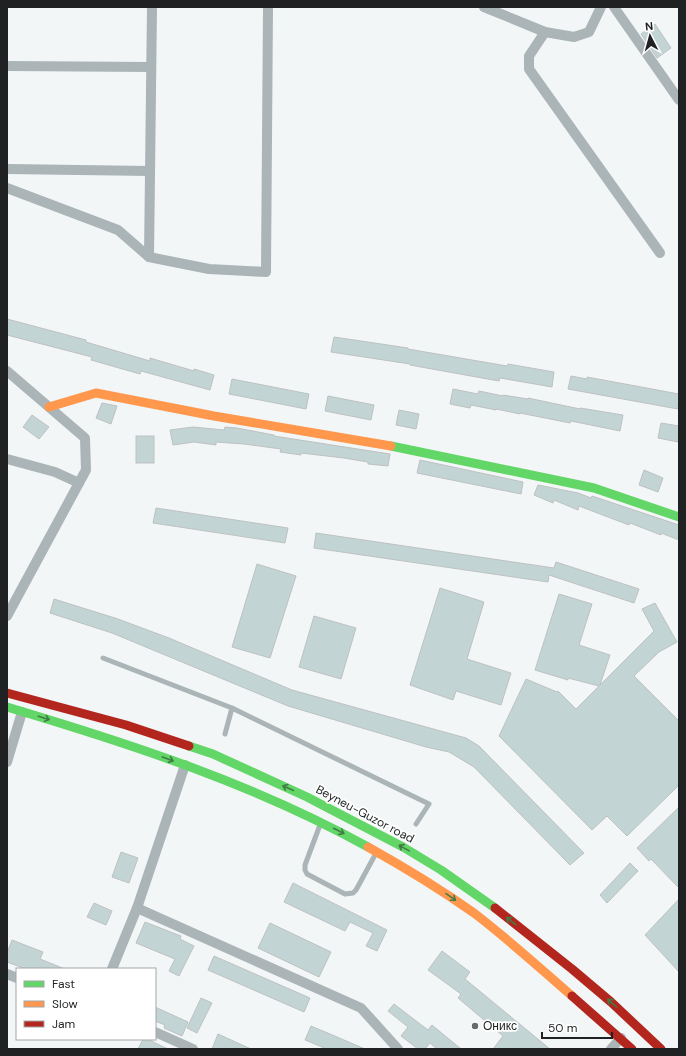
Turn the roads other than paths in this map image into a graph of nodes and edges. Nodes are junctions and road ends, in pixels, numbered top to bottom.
1 (152, 7) edge
2 (268, 7) edge
3 (484, 7) edge
4 (602, 7) edge
5 (614, 7) edge
6 (545, 32) junction
7 (7, 66) edge
8 (151, 67) junction
9 (679, 100) edge
10 (7, 169) edge
11 (150, 171) junction
12 (7, 188) edge
13 (660, 253) dead end
14 (149, 256) junction
15 (7, 371) edge
16 (49, 407) junction
17 (7, 459) edge
18 (79, 483) junction
19 (679, 517) edge
20 (7, 616) edge
21 (104, 658) dead end
22 (7, 694) edge
23 (7, 707) edge
24 (232, 708) junction
25 (22, 712) junction
26 (225, 734) dead end
27 (194, 760) junction
28 (7, 762) edge
29 (322, 822) junction
30 (416, 824) dead end
31 (377, 851) junction
32 (137, 908) junction
33 (112, 968) edge
34 (156, 1032) edge
35 (621, 1038) junction
36 (193, 1049) edge
37 (398, 1049) edge
38 (611, 1049) edge
39 (632, 1049) edge
40 (661, 1049) edge

1 - 8 street
2 - 14 street
3 - 6 street
4 - 6 street
5 - 9 street
6 - 13 street
7 - 8 street
8 - 11 street
10 - 11 street
11 - 14 street
12 - 14 street
15 - 16 street
16 - 18 street
16 - 19 main road
17 - 18 street
18 - 20 street
21 - 24 lane
22 - 27 main road, Beyneu-Guzor road
23 - 25 main road, Beyneu-Guzor road
24 - 26 lane
24 - 30 lane
25 -> 27 main road, Beyneu-Guzor road
25 - 28 street
27 - 29 main road, Beyneu-Guzor road
27 - 32 street
40 -> 27 main road, Beyneu-Guzor road
29 -> 31 main road, Beyneu-Guzor road
29 - 31 lane
31 -> 35 main road, Beyneu-Guzor road
32 - 33 street
32 - 37 street
34 - 36 street
35 - 38 street
35 - 39 main road, Beyneu-Guzor road

